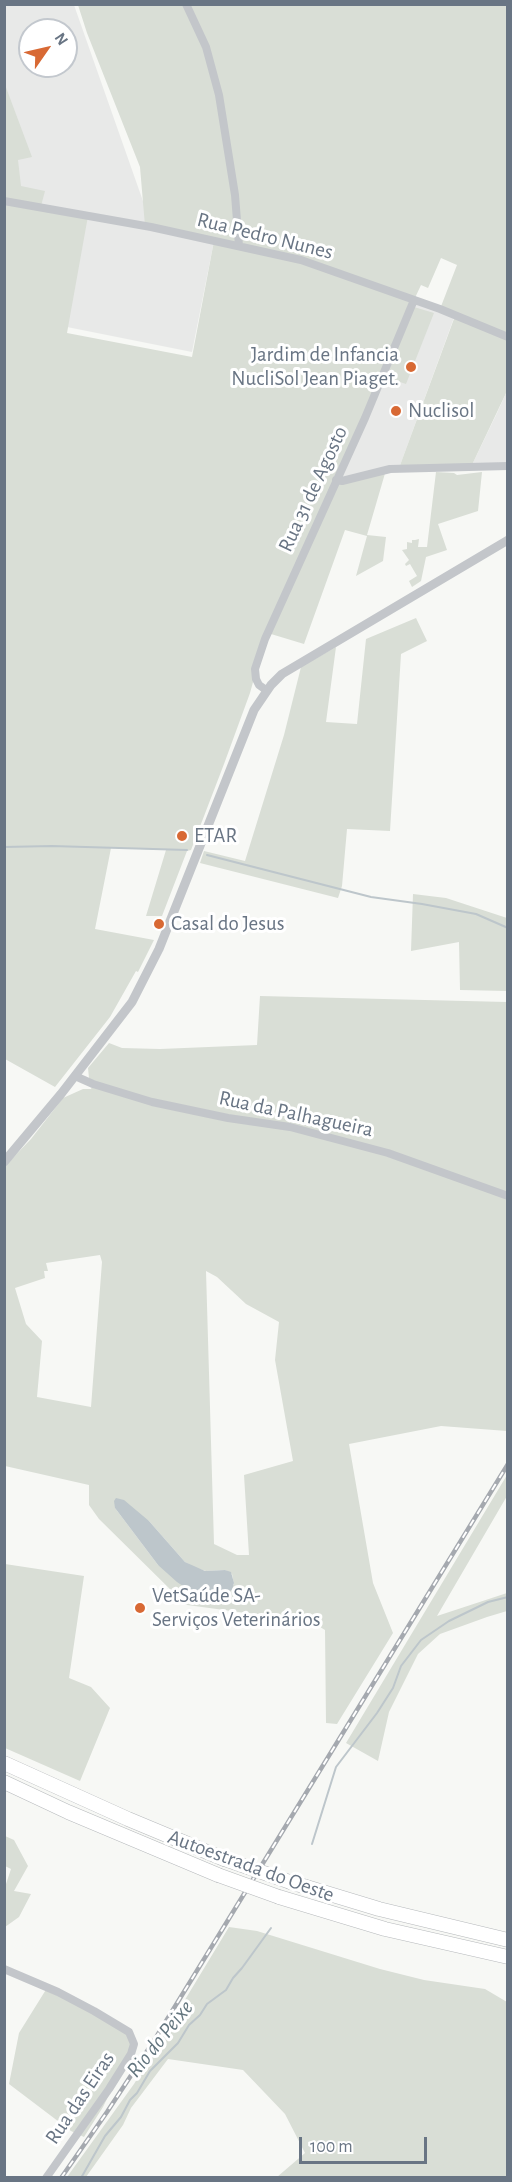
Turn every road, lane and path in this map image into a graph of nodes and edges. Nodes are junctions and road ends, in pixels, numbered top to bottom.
1 (186, 4) edge
2 (4, 201) edge
3 (239, 246) junction
4 (414, 300) junction
5 (507, 337) edge
6 (507, 466) edge
7 (336, 480) junction
8 (507, 540) edge
9 (266, 690) junction
10 (75, 1076) junction
11 (5, 1161) edge
12 (507, 1196) edge
13 (4, 1763) edge
14 (4, 1782) edge
15 (507, 1940) edge
16 (507, 1958) edge
17 (4, 1969) edge
18 (46, 2178) edge

1 - 3 street
2 - 3 street, Rua Pedro Nunes
3 - 4 street, Rua Pedro Nunes
4 - 5 street, Rua Pedro Nunes
4 - 7 street, Rua 31 de Agosto
6 - 7 street
7 - 9 street, Rua 31 de Agosto
8 - 9 street
9 - 10 street
10 - 11 street
10 - 12 street, Rua da Palhagueira
13 - 15 highway, Autoestrada do Oeste, bridge
14 - 16 highway, Autoestrada do Oeste, bridge
17 - 18 street, Rua das Eiras

